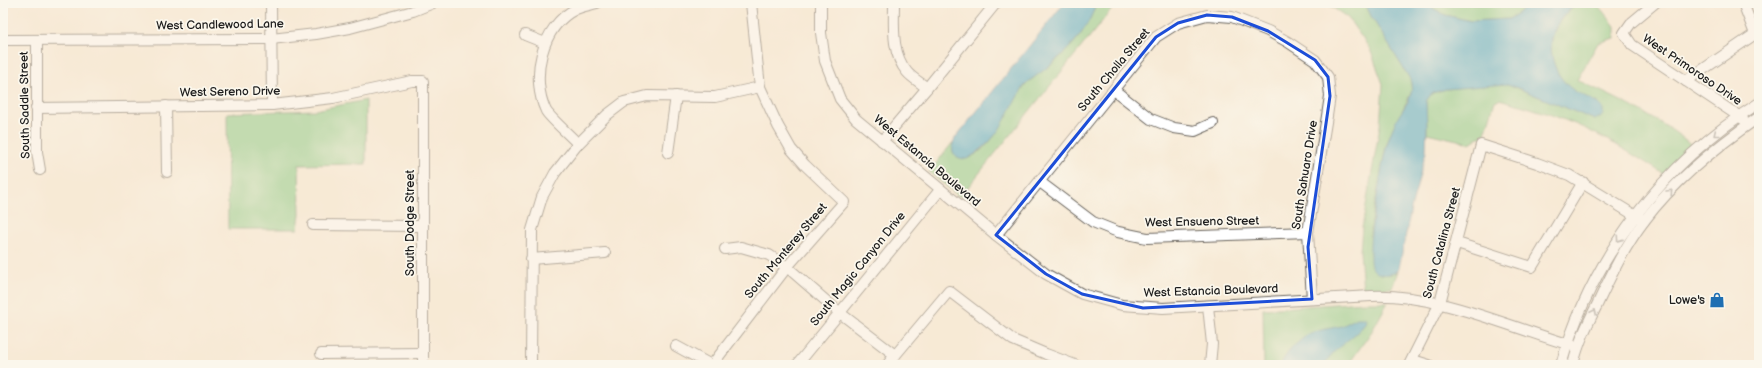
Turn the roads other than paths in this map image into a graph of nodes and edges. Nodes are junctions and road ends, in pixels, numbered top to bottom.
1 (271, 3) edge
2 (433, 3) edge
3 (597, 3) edge
4 (751, 3) edge
5 (821, 3) edge
6 (894, 3) edge
7 (996, 3) edge
8 (1655, 3) edge
9 (1743, 3) edge
10 (574, 6) edge
11 (525, 35) dead end
12 (271, 38) junction
13 (3, 40) edge
14 (37, 40) junction
15 (545, 43) junction
16 (1315, 60) joint
17 (423, 81) joint
18 (1686, 81) junction
19 (760, 87) junction
20 (927, 88) junction
21 (1114, 90) junction
22 (676, 96) junction
23 (1759, 103) edge
24 (272, 105) junction
25 (166, 106) junction
26 (36, 108) junction
27 (1738, 116) junction
28 (1759, 117) edge
29 (1213, 123) dead end
30 (1750, 124) junction
31 (882, 141) junction
32 (578, 144) junction
33 (668, 153) dead end
34 (40, 170) dead end
35 (167, 172) dead end
36 (1040, 182) junction
37 (1583, 182) junction
38 (940, 190) junction
39 (1639, 218) junction
40 (313, 225) dead end
41 (422, 226) junction
42 (1308, 232) junction
43 (996, 235) junction
44 (1457, 243) junction
45 (725, 249) dead end
46 (605, 253) dead end
47 (531, 260) junction
48 (787, 267) junction
49 (1312, 299) junction
50 (1440, 303) junction
51 (1208, 306) junction
52 (840, 313) junction
53 (1567, 344) junction
54 (676, 346) dead end
55 (1578, 347) junction
56 (423, 352) junction
57 (321, 354) dead end
58 (895, 355) junction
59 (1411, 362) edge
60 (422, 365) edge
61 (531, 365) edge
62 (712, 365) edge
63 (797, 365) edge
64 (887, 365) edge
65 (1076, 365) edge
66 (1210, 365) edge
67 (1429, 365) edge
68 (1561, 365) edge
69 (1573, 365) edge

1 - 12 street
2 - 12 street, West Candlewood Lane
3 - 10 street
4 - 19 street, South Monterey Street
5 - 31 street, West Estancia Boulevard
6 - 20 street
7 - 20 street
8 - 18 street, West Primoroso Drive
9 - 18 street
10 - 15 street
11 - 15 street
12 - 14 street, West Candlewood Lane
12 - 24 street
13 - 14 street, West Candlewood Lane
14 - 26 street, South Saddle Street
15 - 32 street
16 - 21 street, South Cholla Street
16 - 42 street, South Sahuaro Drive
17 - 24 street, West Sereno Drive
17 - 41 street, South Dodge Street
18 - 27 street, West Primoroso Drive
19 - 22 street
19 - 48 street, South Monterey Street
20 - 31 street
21 - 29 street
21 - 36 street, South Cholla Street
22 - 32 street
22 - 33 street
23 - 27 street
24 - 25 street, West Sereno Drive
25 - 26 street, West Sereno Drive
25 - 35 street
26 - 34 street, South Saddle Street
27 - 30 street, West Primoroso Drive
27 -> 39 street
28 - 30 street
39 -> 30 street
31 - 38 street, West Estancia Boulevard
32 - 47 street
36 - 42 street, West Ensueno Street
36 - 43 street, South Cholla Street
37 - 39 street
37 - 44 street
37 - 44 street, South Catalina Street
38 - 43 street, West Estancia Boulevard
38 - 52 street, South Magic Canyon Drive
39 -> 53 street
55 -> 39 street
40 - 41 street
41 - 56 street, South Dodge Street
42 - 49 street, South Sahuaro Drive
43 - 51 street, West Estancia Boulevard
44 - 50 street, South Catalina Street
45 - 48 street
46 - 47 street
47 - 61 street
48 - 52 street
48 - 62 street, South Monterey Street
49 - 50 street, West Estancia Boulevard
49 - 51 street, West Estancia Boulevard
50 - 53 street, West Estancia Boulevard
50 - 59 street, South Catalina Street
51 - 66 street
52 - 58 street
52 - 63 street, South Magic Canyon Drive
53 - 55 street, West Estancia Boulevard
53 - 68 street
54 - 62 street
55 - 69 street
56 - 57 street
56 - 60 street, South Dodge Street
58 - 64 street
58 - 65 street
59 - 67 street

